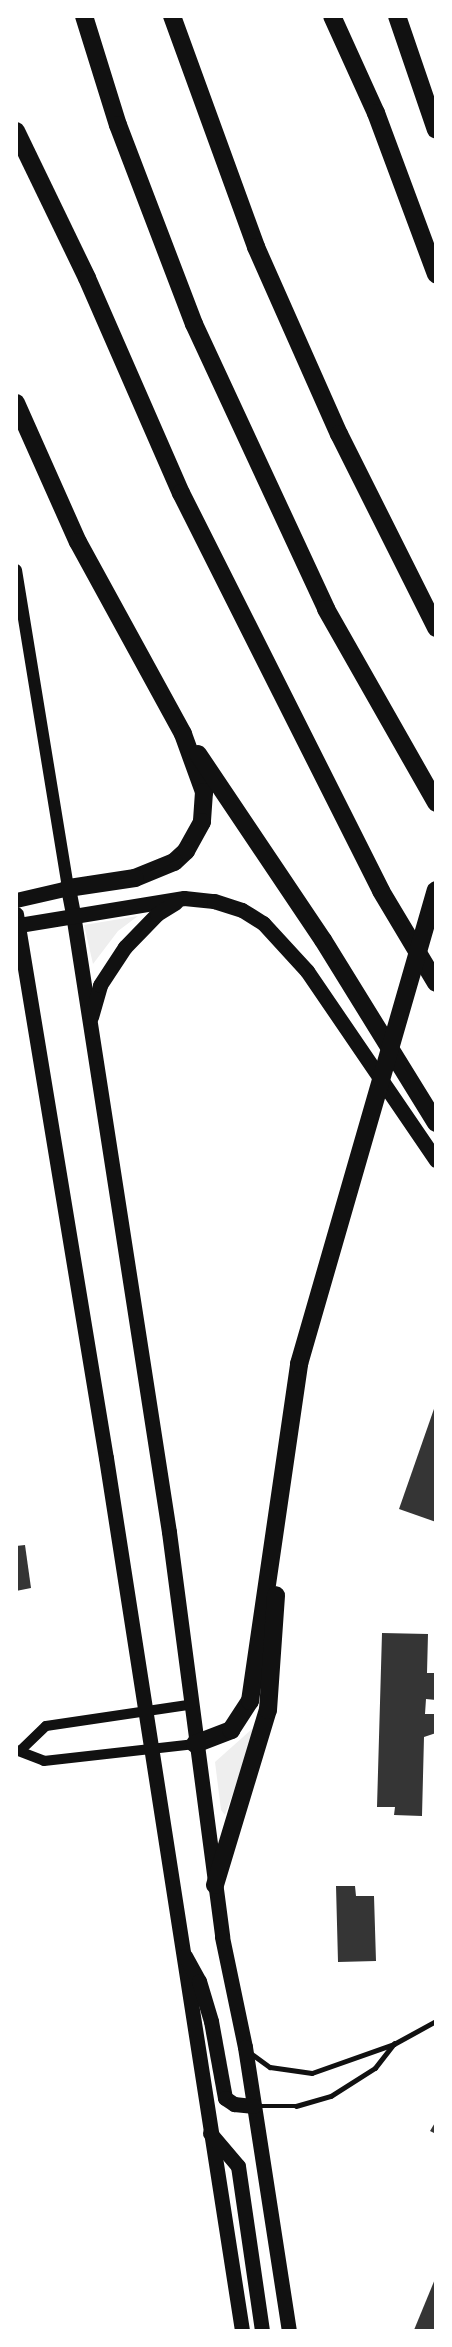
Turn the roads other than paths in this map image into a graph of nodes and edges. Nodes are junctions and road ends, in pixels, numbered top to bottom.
1 (84, 16) edge
2 (172, 16) edge
3 (332, 16) edge
4 (397, 16) edge
5 (435, 130) edge
6 (16, 131) edge
7 (435, 274) edge
8 (16, 403) edge
9 (16, 570) edge
10 (435, 628) edge
11 (183, 734) junction
12 (435, 803) edge
13 (68, 888) junction
14 (435, 890) edge
15 (184, 898) junction
16 (16, 900) edge
17 (73, 914) junction
18 (17, 921) edge
19 (435, 983) edge
20 (89, 1024) junction
21 (435, 1123) edge
22 (435, 1160) edge
23 (275, 1543) junction
24 (189, 1705) junction
25 (144, 1711) junction
26 (195, 1744) junction
27 (19, 1749) edge
28 (150, 1749) junction
29 (215, 1885) junction
30 (180, 1948) junction
31 (435, 2020) edge
32 (394, 2044) junction
33 (245, 2047) junction
34 (255, 2106) junction
35 (210, 2133) junction
36 (242, 2331) edge
37 (262, 2331) edge
38 (289, 2331) edge

1 - 12 highway
2 - 10 highway
3 - 7 highway
4 - 5 highway
6 - 19 highway
8 - 11 highway
9 - 13 main road
11 - 13 highway
11 - 21 highway
13 - 16 main road
13 - 17 main road
14 - 23 highway
15 - 17 main road
15 - 20 main road
15 - 22 main road
17 - 18 main road
17 - 20 main road
18 - 25 main road
20 - 24 main road
23 - 26 highway
23 - 29 highway
24 - 25 street
24 - 26 main road
25 - 27 street
25 - 28 main road
26 - 28 street
26 - 29 main road
27 - 28 street
28 - 30 main road
29 - 33 main road
30 - 34 main road
30 - 35 main road
31 - 32 lane
32 - 33 lane
32 - 34 lane
33 - 34 main road
34 - 38 main road
35 - 36 main road
35 - 37 main road

